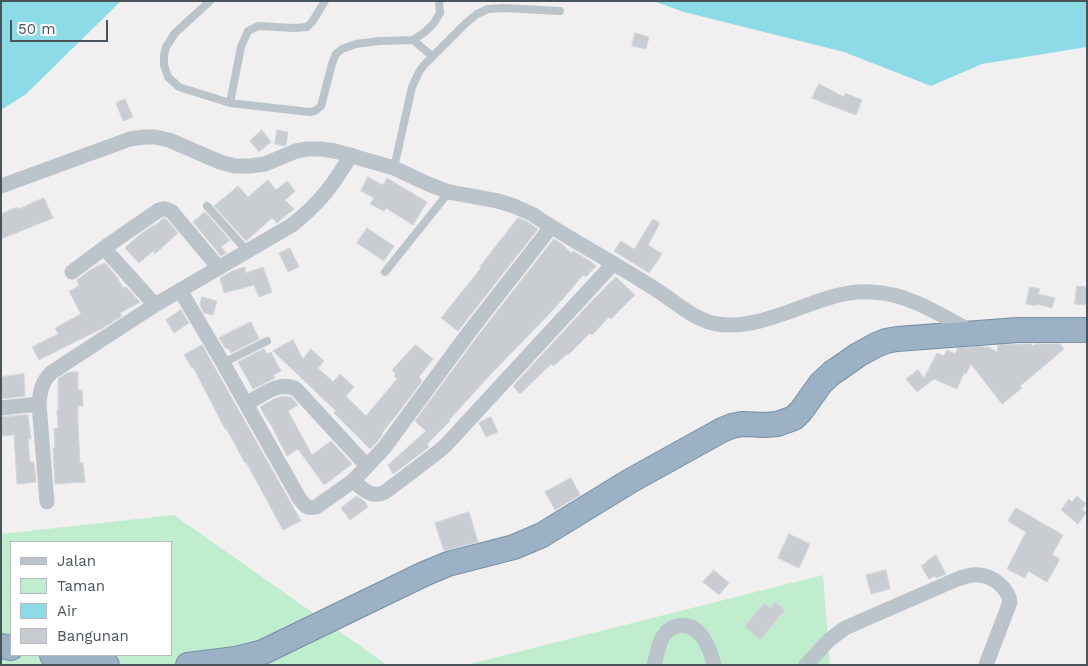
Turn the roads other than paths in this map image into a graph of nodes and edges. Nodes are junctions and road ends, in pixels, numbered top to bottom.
1 (210, 1) edge
2 (325, 1) edge
3 (439, 1) edge
4 (560, 12) dead end
5 (413, 40) junction
6 (432, 56) junction
7 (230, 103) junction
8 (351, 155) junction
9 (394, 168) junction
10 (1, 186) edge
11 (449, 192) junction
12 (207, 206) dead end
13 (551, 227) junction
14 (104, 248) junction
15 (248, 252) junction
16 (613, 264) junction
17 (218, 268) junction
18 (72, 272) dead end
19 (385, 272) dead end
20 (180, 290) junction
21 (155, 305) junction
22 (1087, 330) edge
23 (976, 334) junction
24 (267, 341) dead end
25 (223, 363) junction
26 (39, 404) junction
27 (246, 404) junction
28 (1, 408) edge
29 (368, 466) junction
30 (353, 481) junction
31 (47, 502) dead end
32 (55, 658) edge
33 (107, 665) edge
34 (188, 665) edge
35 (654, 665) edge
36 (714, 665) edge
37 (806, 665) edge
38 (986, 665) edge

1 - 7 lane
2 - 7 lane
3 - 5 lane
4 - 6 lane
5 - 6 lane
5 - 7 lane
6 - 9 lane
8 - 9 street
8 - 10 street
8 - 15 street
9 - 11 street
11 - 13 street
11 - 19 lane
12 - 15 lane
13 - 16 street
13 - 29 street
14 - 17 street
14 - 18 street
14 - 21 street
15 - 17 street
16 - 23 street
16 - 30 street
17 - 20 street
20 - 21 street
20 - 25 street
21 - 26 street
22 - 23 highway
23 - 34 highway
24 - 25 lane
25 - 27 street
26 - 28 street
26 - 31 street
27 - 29 street
27 - 30 street
29 - 30 street
32 - 33 highway
35 - 36 street
37 - 38 street

